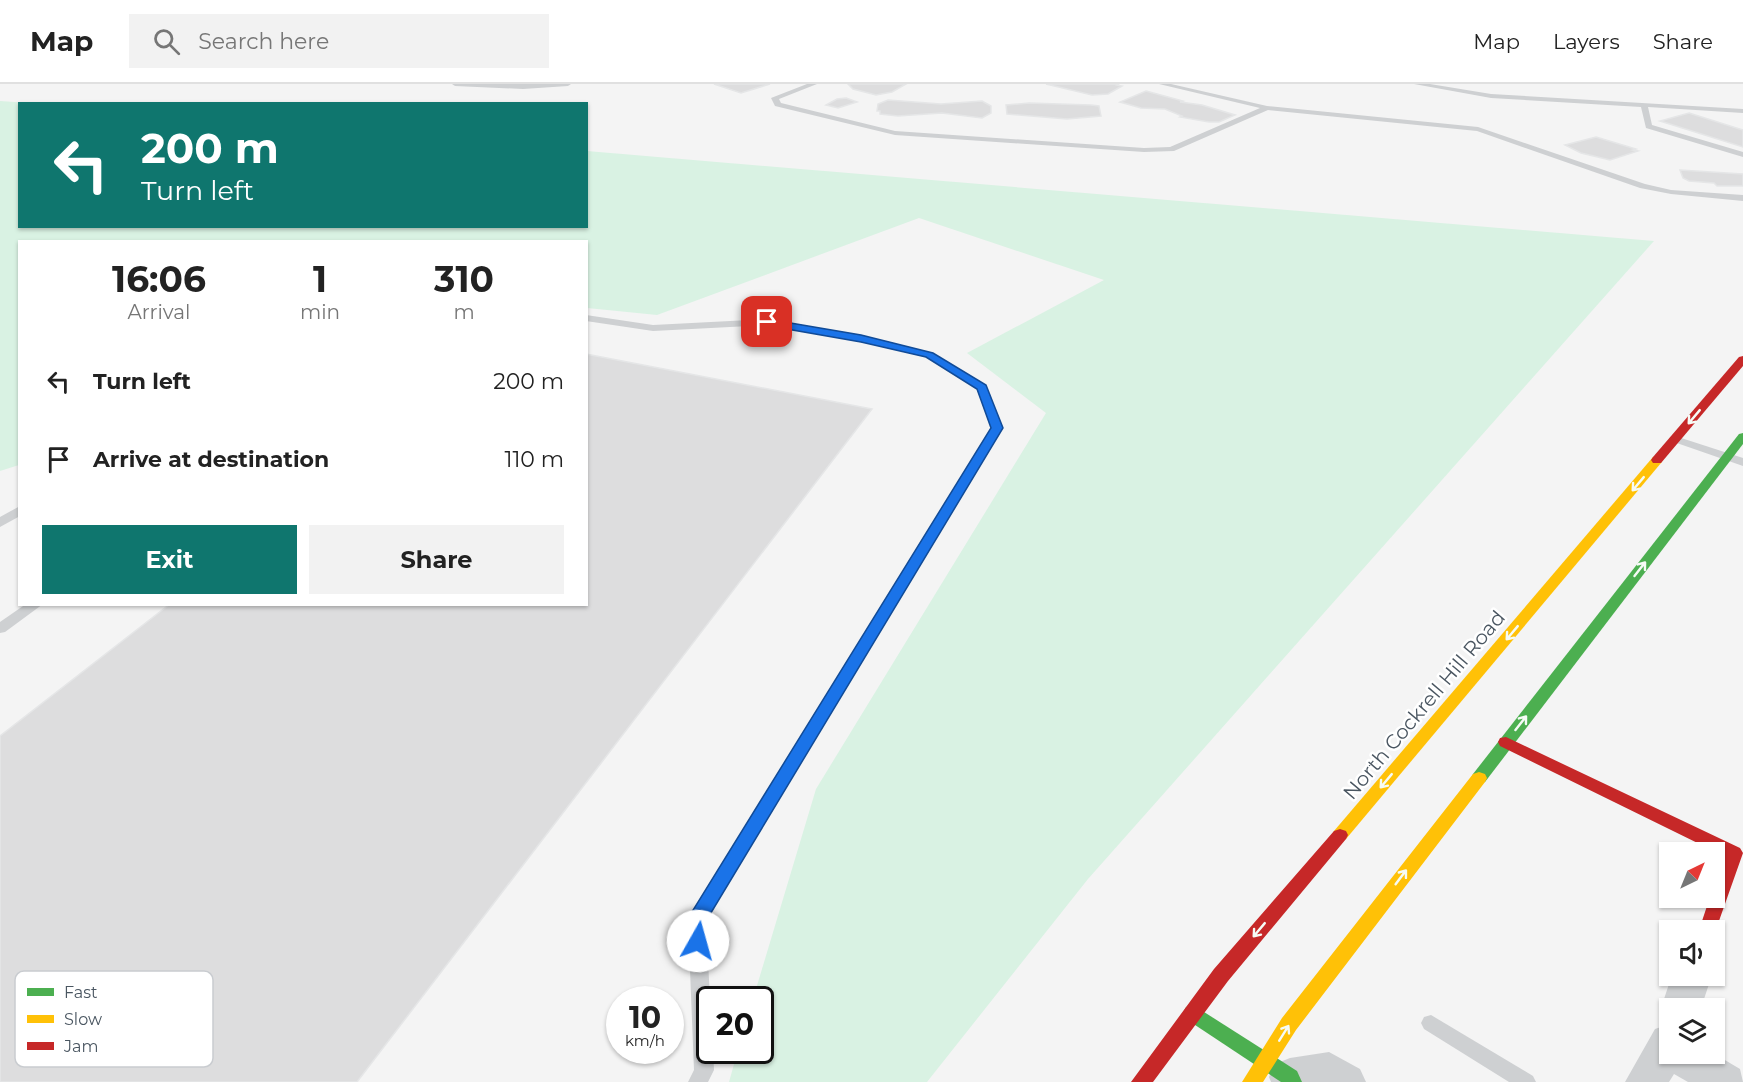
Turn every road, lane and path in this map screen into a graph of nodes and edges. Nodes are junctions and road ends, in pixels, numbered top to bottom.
1 (455, 84) edge
2 (568, 84) edge
3 (814, 84) edge
4 (1161, 84) edge
5 (1417, 84) edge
6 (1644, 106) junction
7 (1267, 108) junction
8 (1743, 111) edge
9 (1743, 155) edge
10 (1743, 198) edge
11 (588, 318) edge
12 (1743, 358) edge
13 (1743, 436) edge
14 (1676, 439) junction
15 (1727, 457) junction
16 (1743, 462) edge
17 (18, 511) edge
18 (0, 523) edge
19 (33, 606) edge
20 (0, 629) edge
21 (1506, 742) junction
22 (1711, 920) edge
23 (1193, 1013) junction
24 (1431, 1023) dead end
25 (1659, 1064) edge
26 (1696, 1064) edge
27 (1275, 1075) edge
28 (698, 1082) edge
29 (1141, 1082) edge
30 (1345, 1082) edge
31 (1526, 1082) edge
32 (1646, 1082) edge
33 (1725, 1082) edge

1 - 2 lane
3 - 7 lane
4 - 7 lane
5 - 6 lane
6 - 8 lane
6 - 9 lane
7 - 10 lane
11 - 28 lane
12 -> 14 main road, North Cockrell Hill Road
13 - 15 main road
14 - 15 lane
14 -> 23 main road, North Cockrell Hill Road
15 - 16 lane
21 -> 15 main road
17 - 18 lane
19 - 20 lane
21 - 22 main road
27 -> 21 main road
23 - 27 main road
23 - 29 main road, North Cockrell Hill Road
24 - 31 lane
25 - 32 street
26 - 33 street
27 - 30 street

